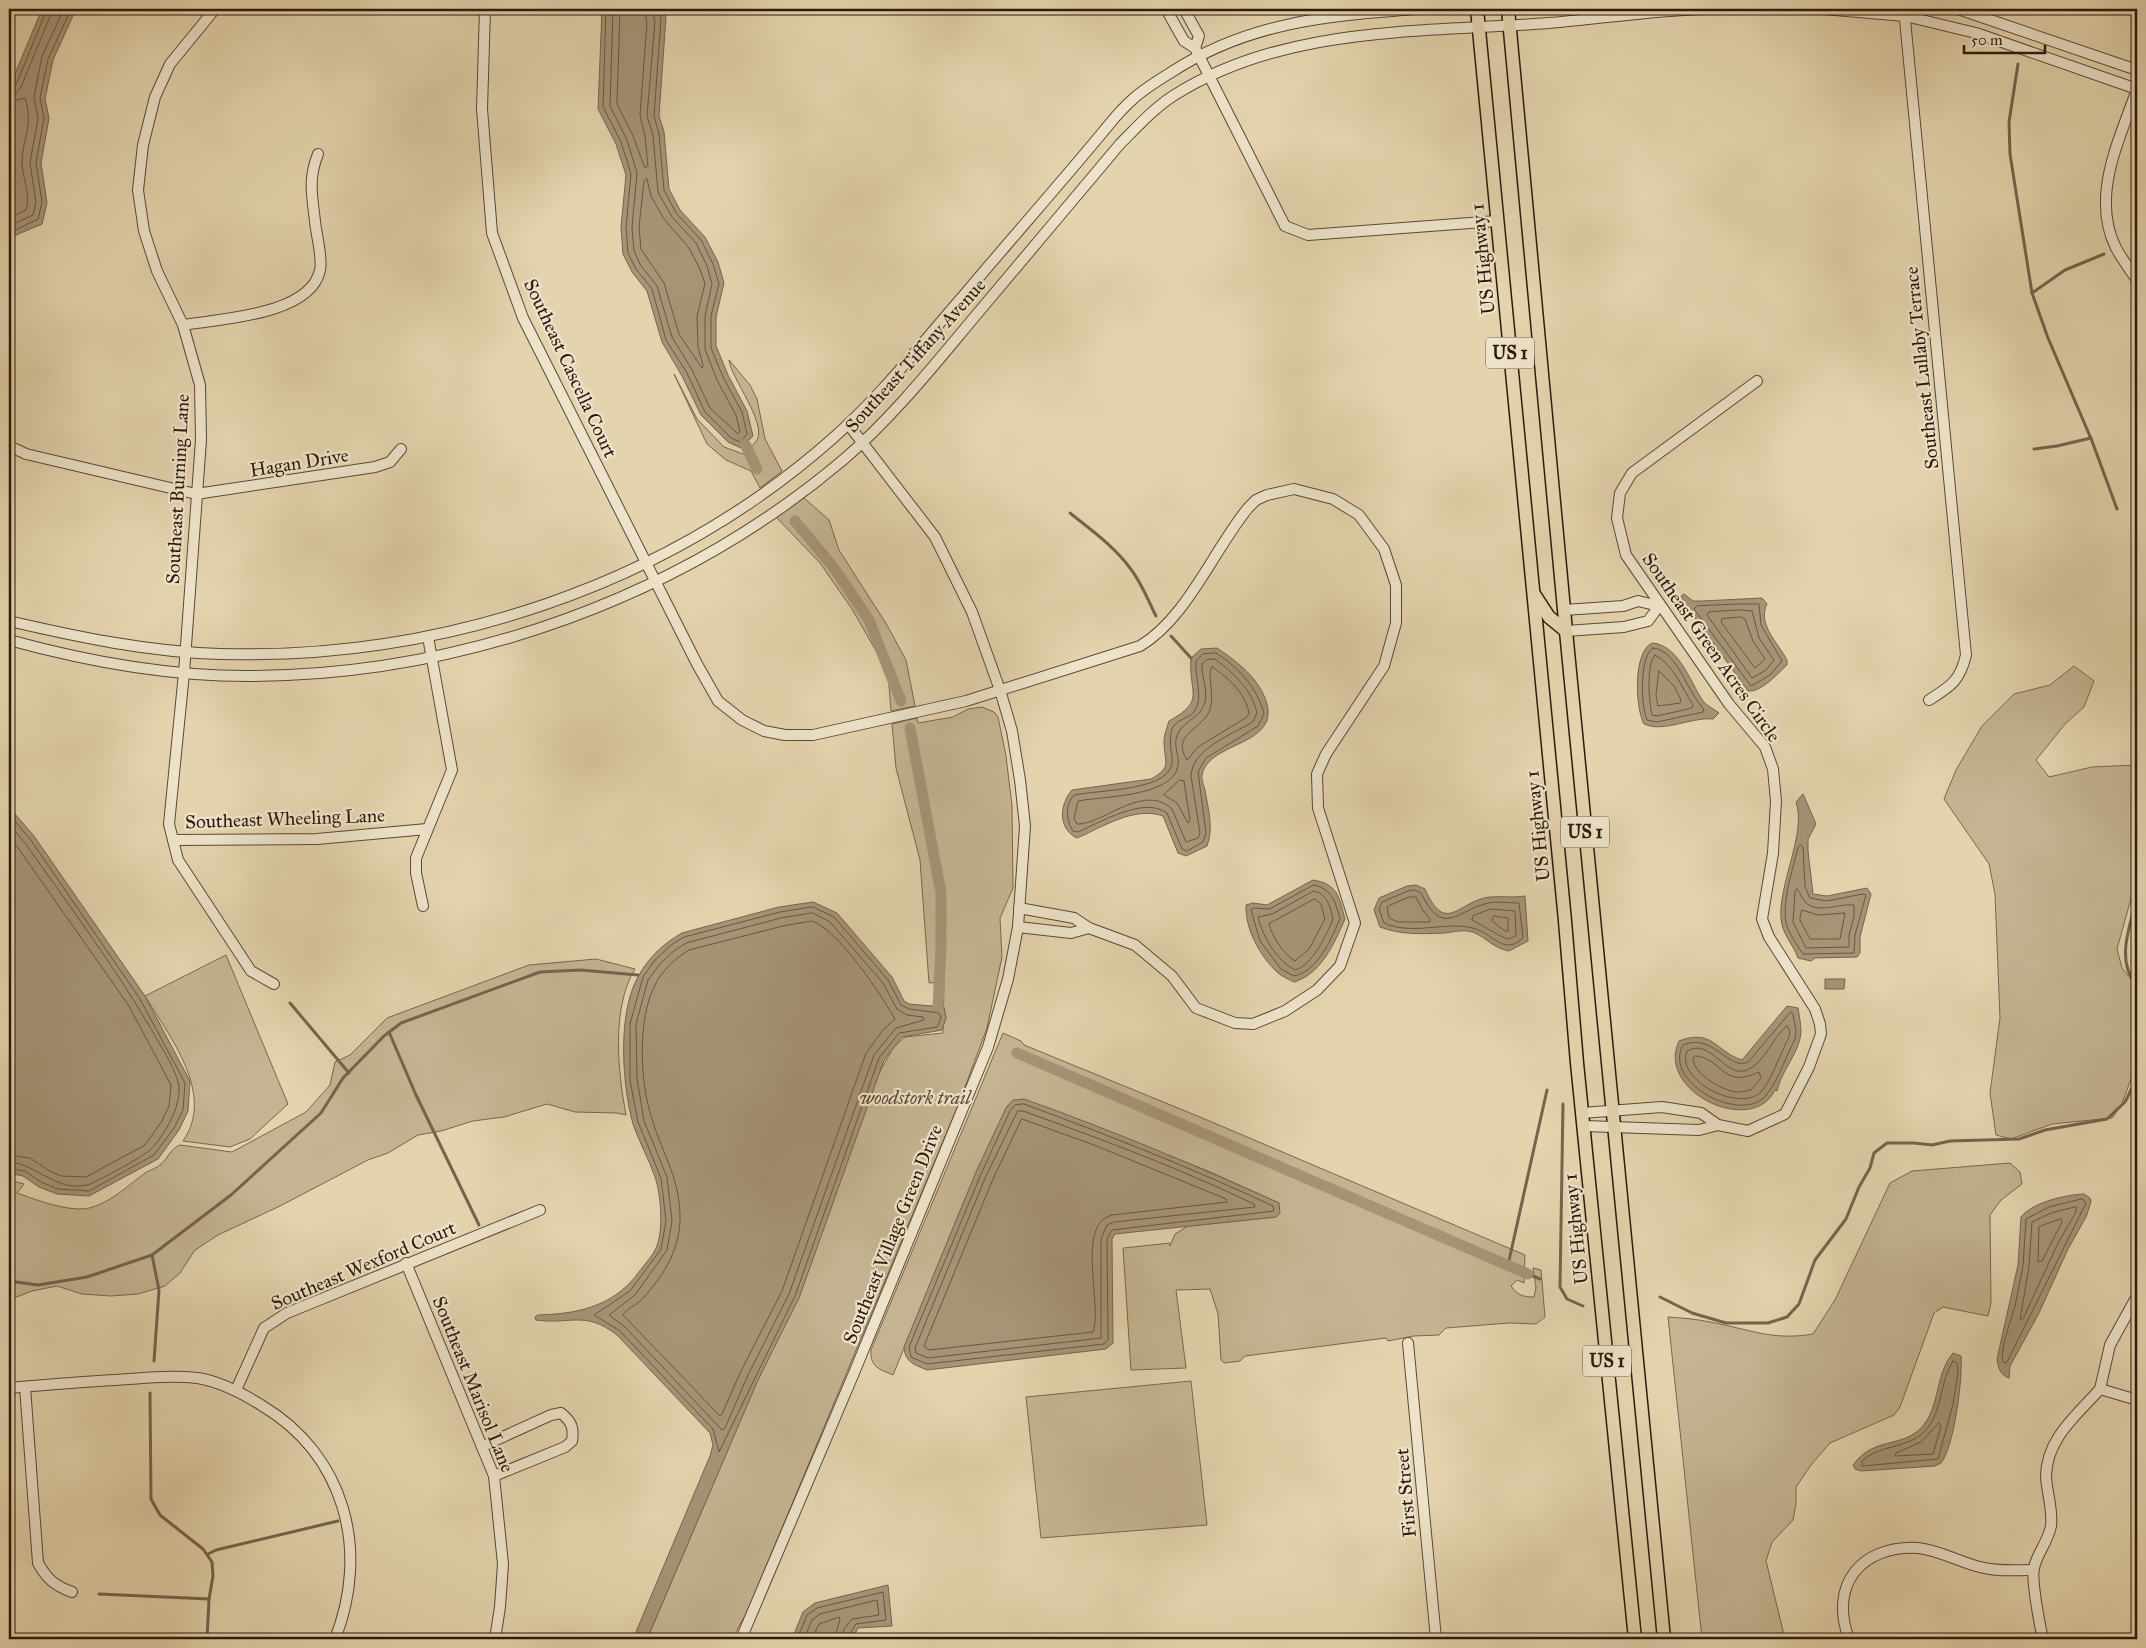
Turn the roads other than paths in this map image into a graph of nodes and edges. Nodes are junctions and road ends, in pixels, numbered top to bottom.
1 (215, 9) edge
2 (485, 9) edge
3 (1166, 9) edge
4 (1184, 9) edge
5 (1416, 9) edge
6 (1477, 9) edge
7 (1508, 9) edge
8 (1706, 9) edge
9 (1823, 9) edge
10 (1958, 9) edge
11 (1906, 11) edge
12 (1510, 25) junction
13 (1479, 28) junction
14 (1196, 51) junction
15 (2137, 70) edge
16 (1208, 75) junction
17 (2137, 89) edge
18 (318, 154) dead end
19 (1497, 221) junction
20 (2137, 280) edge
21 (183, 325) junction
22 (1757, 381) dead end
23 (848, 424) junction
24 (862, 442) junction
25 (9, 446) edge
26 (401, 449) dead end
27 (196, 494) junction
28 (647, 563) junction
29 (656, 582) junction
30 (1533, 592) junction
31 (1659, 606) junction
32 (1564, 610) junction
33 (9, 621) edge
34 (1566, 631) junction
35 (428, 637) junction
36 (9, 640) edge
37 (184, 652) junction
38 (431, 658) junction
39 (184, 673) junction
40 (1000, 690) junction
41 (1929, 700) dead end
42 (427, 829) junction
43 (173, 840) junction
44 (423, 906) dead end
45 (1019, 908) junction
46 (1018, 927) junction
47 (1089, 928) junction
48 (274, 984) dead end
49 (1612, 1112) junction
50 (1582, 1113) junction
51 (1718, 1125) junction
52 (1584, 1126) junction
53 (1614, 1126) junction
54 (540, 1210) dead end
55 (406, 1263) junction
56 (2137, 1296) edge
57 (1408, 1343) dead end
58 (25, 1386) junction
59 (9, 1388) edge
60 (2100, 1389) junction
61 (236, 1390) junction
62 (2137, 1400) edge
63 (483, 1446) junction
64 (494, 1476) junction
65 (2033, 1570) junction
66 (72, 1592) dead end
67 (334, 1639) edge
68 (495, 1639) edge
69 (741, 1639) edge
70 (1436, 1639) edge
71 (1635, 1639) edge
72 (1664, 1639) edge
73 (1849, 1639) edge
74 (2043, 1639) edge

1 - 21 street, Southeast Burning Lane
2 - 28 street, Southeast Cascella Court
3 - 14 street
4 - 14 street
5 - 14 street, Southeast Tiffany Avenue
6 - 13 main road, US Highway 1 / US 1
7 - 12 main road, US 1
8 - 12 street, Southeast Tiffany Avenue
9 - 11 street
10 - 15 street
11 - 17 street
11 - 41 street, Southeast Lullaby Terrace
12 - 13 street, Southeast Tiffany Avenue
12 - 32 main road, US 1
13 - 16 street, Southeast Tiffany Avenue
13 - 19 main road, US Highway 1 / US 1
14 - 16 street
14 - 23 street, Southeast Tiffany Avenue
16 - 19 street
16 - 24 street, Southeast Tiffany Avenue
17 - 20 street
18 - 21 street
19 - 30 main road, US Highway 1 / US 1
21 - 27 street, Southeast Burning Lane
22 - 31 street, Southeast Green Acres Circle
23 - 24 street, Southeast Village Green Drive
23 - 28 street, Southeast Tiffany Avenue
24 - 29 street, Southeast Tiffany Avenue
24 - 40 street, Southeast Village Green Drive
25 - 27 street
26 - 27 street, Hagan Drive
27 - 37 street, Southeast Burning Lane
28 - 29 street, Southeast Cascella Court
28 - 35 street, Southeast Tiffany Avenue
29 - 38 street, Southeast Tiffany Avenue
29 - 40 street, Southeast Cascella Court
30 - 34 main road
30 - 50 main road, US Highway 1 / US 1
31 - 32 street
31 - 34 street
31 - 51 street, Southeast Green Acres Circle
32 - 34 main road, US 1
33 - 37 street, Southeast Tiffany Avenue
34 - 49 main road, US 1
35 - 37 street, Southeast Tiffany Avenue
35 - 38 street
36 - 39 street, Southeast Tiffany Avenue
37 - 39 street, Southeast Burning Lane
38 - 39 street, Southeast Tiffany Avenue
38 - 42 street
39 - 43 street, Southeast Burning Lane
40 - 45 street, Southeast Village Green Drive
40 - 47 street, Southeast Cascella Court
42 - 43 street, Southeast Wheeling Lane
42 - 44 street
43 - 48 street, Southeast Burning Lane
45 - 46 street, Southeast Village Green Drive
45 - 47 street, Southeast Cascella Court
46 - 47 street
46 - 69 street, Southeast Village Green Drive
49 - 50 street, Southeast Green Acres Circle
49 - 51 street, Southeast Green Acres Circle
49 - 53 main road, US 1
50 - 52 main road, US Highway 1 / US 1
51 - 53 street, Southeast Green Acres Circle
52 - 53 street, Southeast Green Acres Circle
52 - 71 main road, US Highway 1 / US 1
53 - 72 main road, US 1
54 - 55 street, Southeast Wexford Court
55 - 61 street, Southeast Wexford Court
55 - 63 street, Southeast Marisol Lane
56 - 60 street
57 - 70 street, First Street
58 - 59 street
58 - 61 street
58 - 66 street
60 - 62 street
60 - 65 street
61 - 67 street
63 - 64 street, Southeast Marisol Lane
63 - 64 street
64 - 68 street, Southeast Marisol Lane
65 - 73 street
65 - 74 street

